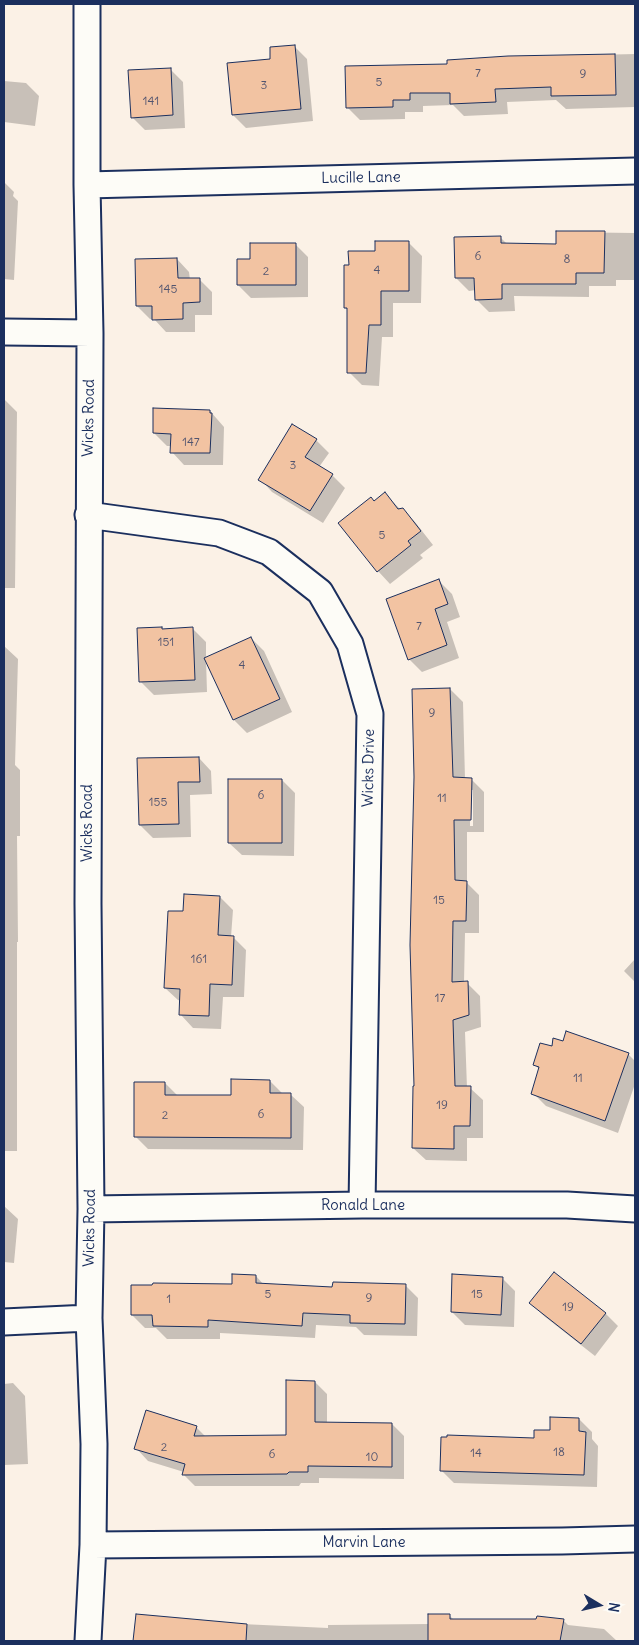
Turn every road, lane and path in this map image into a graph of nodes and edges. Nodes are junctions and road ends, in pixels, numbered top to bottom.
1 (87, 4) edge
2 (635, 171) edge
3 (87, 185) junction
4 (4, 332) edge
5 (90, 333) junction
6 (88, 515) junction
7 (362, 1205) junction
8 (91, 1209) junction
9 (635, 1209) edge
10 (89, 1318) junction
11 (4, 1322) edge
12 (635, 1539) edge
13 (93, 1545) junction
14 (88, 1641) edge

1 - 3 street, Wicks Road
2 - 3 street, Lucille Lane
3 - 5 street, Wicks Road
4 - 5 street
5 - 6 street, Wicks Road
6 - 7 street, Wicks Drive
6 - 8 street, Wicks Road
7 - 8 street, Ronald Lane
7 - 9 street, Ronald Lane
8 - 10 street, Wicks Road
10 - 11 street
10 - 13 street, Wicks Road
12 - 13 street, Marvin Lane
13 - 14 street, Wicks Road

